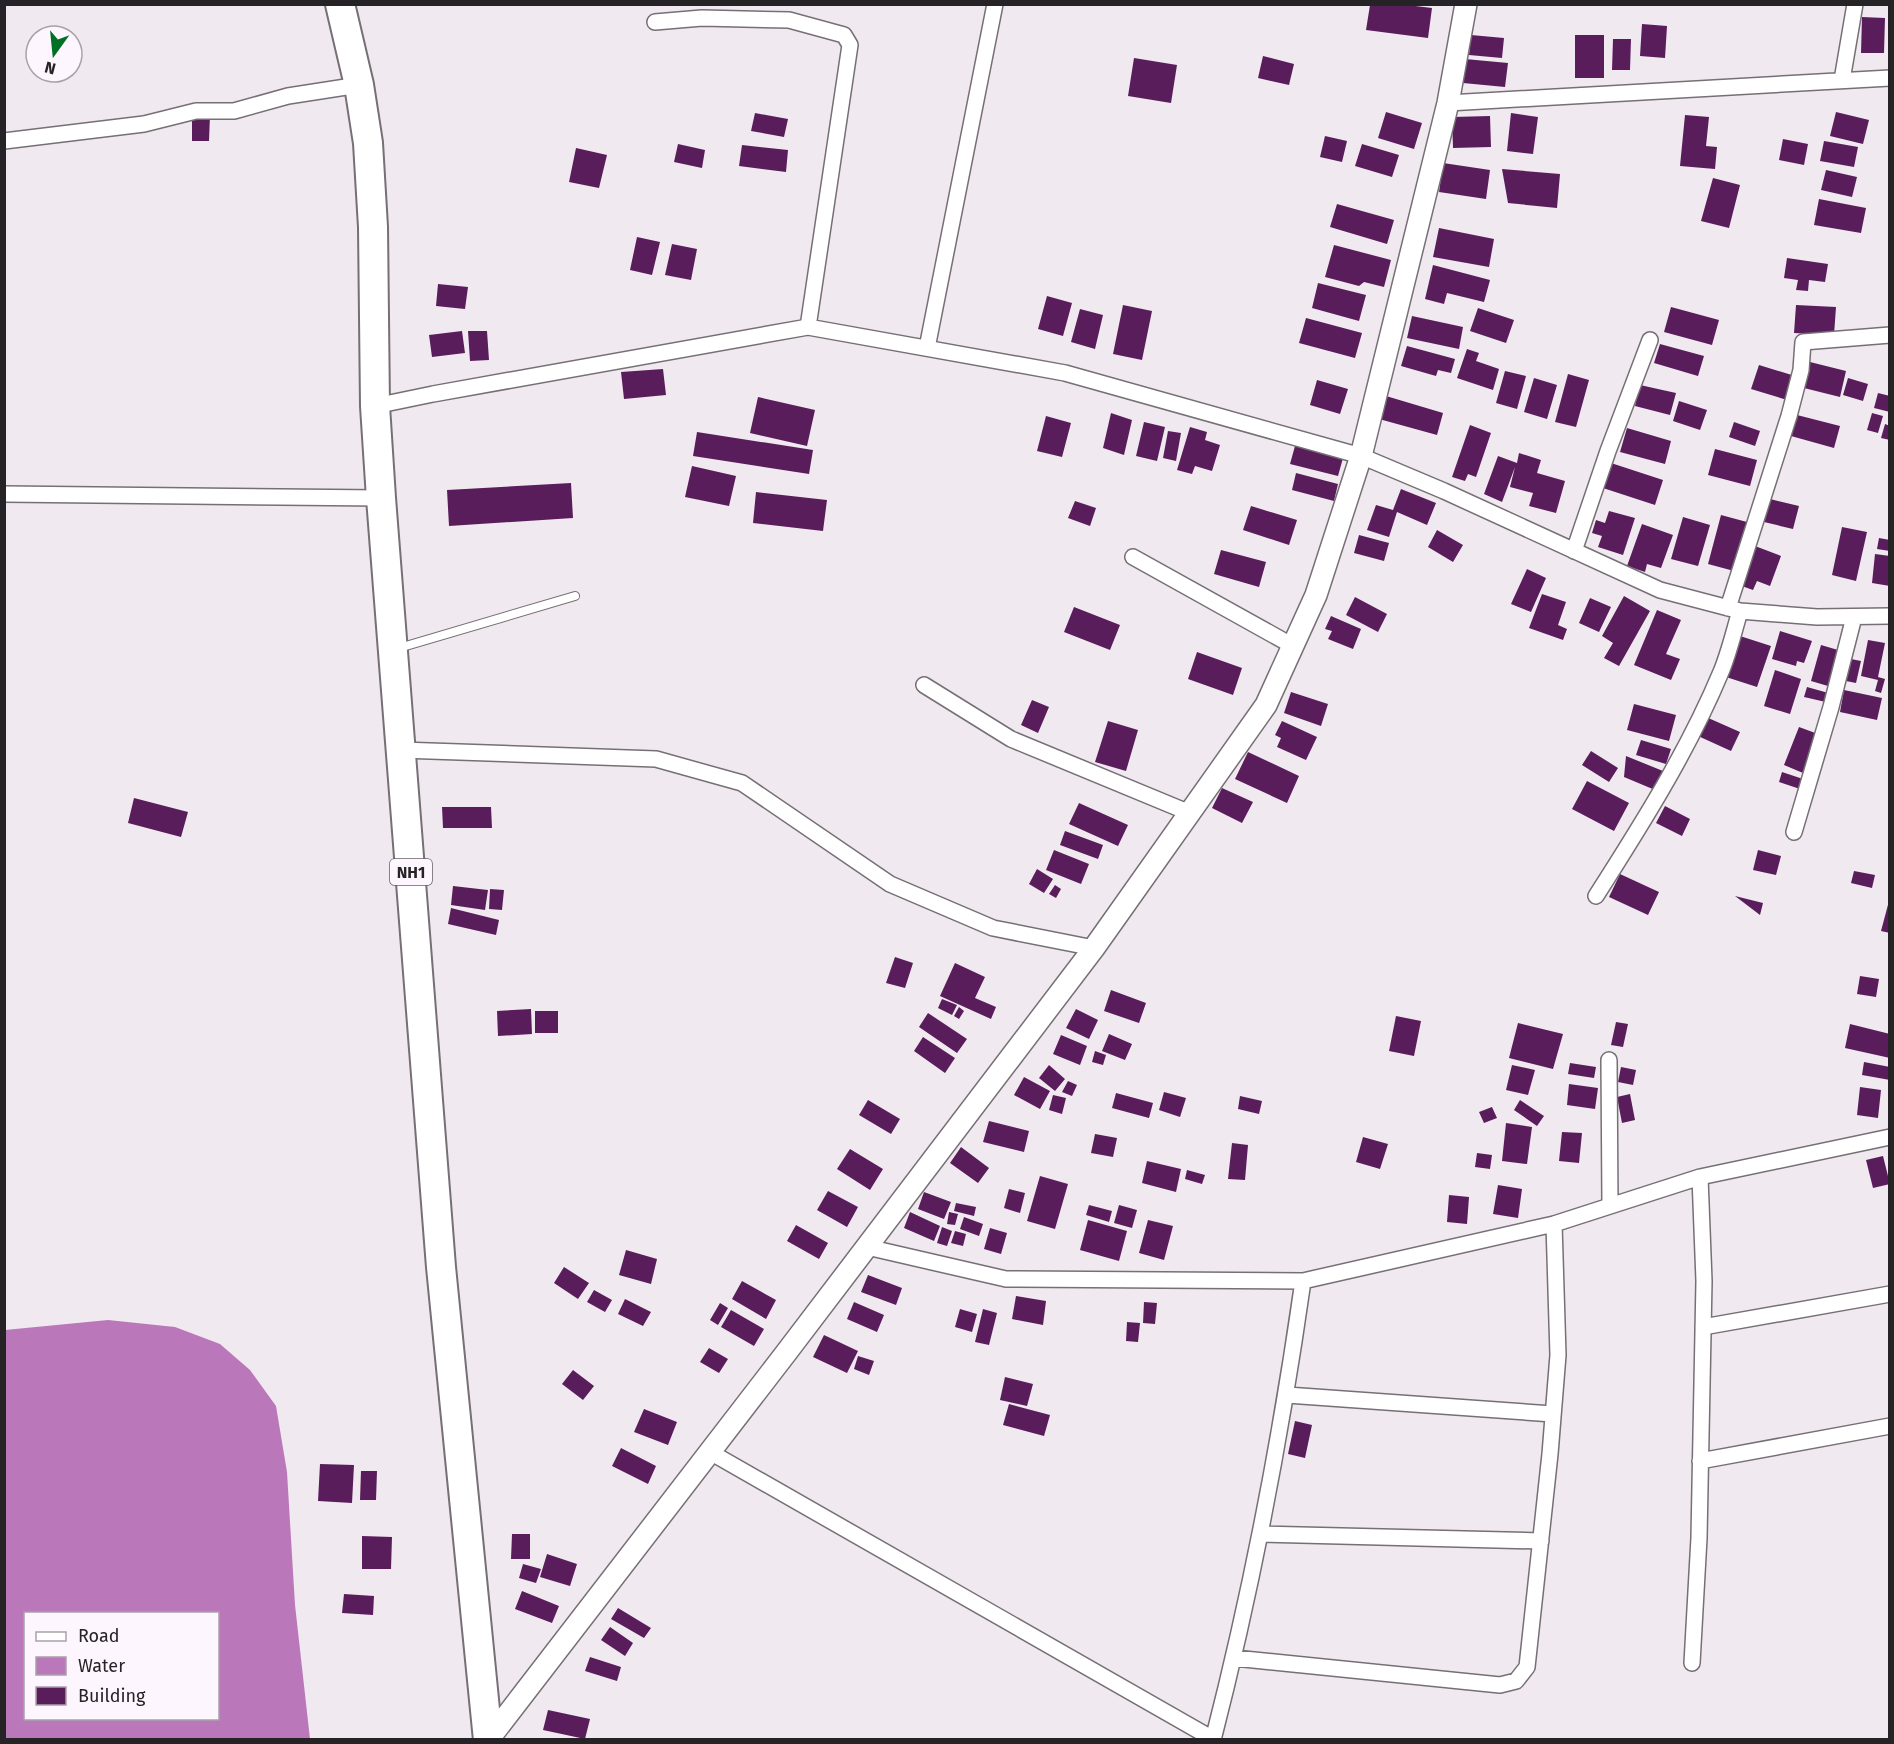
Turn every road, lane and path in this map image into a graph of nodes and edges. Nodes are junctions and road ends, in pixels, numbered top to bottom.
1 (340, 4) edge
2 (995, 4) edge
3 (1466, 4) edge
4 (1855, 4) edge
5 (704, 11) edge
6 (655, 22) dead end
7 (1890, 78) edge
8 (1842, 80) junction
9 (359, 85) junction
10 (1448, 102) junction
11 (4, 141) edge
12 (808, 327) junction
13 (1890, 335) edge
14 (1650, 340) dead end
15 (927, 348) junction
16 (375, 406) junction
17 (1361, 456) junction
18 (4, 494) edge
19 (381, 498) junction
20 (1574, 551) junction
21 (1133, 557) dead end
22 (575, 596) dead end
23 (1734, 610) junction
24 (1890, 616) edge
25 (1854, 617) junction
26 (1293, 646) junction
27 (393, 650) junction
28 (924, 685) dead end
29 (401, 750) junction
30 (1190, 813) junction
31 (1794, 832) dead end
32 (1596, 896) dead end
33 (1094, 948) junction
34 (1609, 1060) dead end
35 (1890, 1137) edge
36 (1700, 1178) junction
37 (1610, 1206) junction
38 (1554, 1224) junction
39 (867, 1247) junction
40 (1303, 1281) junction
41 (1890, 1294) edge
42 (1703, 1327) junction
43 (1287, 1395) junction
44 (1553, 1414) junction
45 (1890, 1426) edge
46 (710, 1452) junction
47 (1700, 1461) junction
48 (1262, 1534) junction
49 (1541, 1541) junction
50 (1234, 1658) junction
51 (1692, 1663) dead end
52 (1213, 1739) edge
53 (488, 1740) edge

1 - 9 highway, NH1
2 - 15 street
3 - 10 street
4 - 8 street
5 - 6 street
5 - 12 street
7 - 8 street
8 - 10 street
9 - 11 street
9 - 16 highway, NH1
10 - 17 street
12 - 15 street
12 - 16 street
13 - 23 street
14 - 20 street
15 - 17 street
16 - 19 highway, NH1
17 - 20 street
17 - 26 street
18 - 19 street
19 - 27 highway, NH1
20 - 23 street
21 - 26 street
22 - 27 lane
23 - 25 street
23 - 32 street
24 - 25 street
25 - 31 street
26 - 30 street
27 - 29 highway, NH1
28 - 30 street
29 - 33 street
29 - 53 highway, NH1
30 - 33 street
33 - 39 street
34 - 37 street
35 - 36 street
36 - 37 street
36 - 42 street
37 - 38 street
38 - 40 street
38 - 44 street
39 - 40 street
39 - 46 street
40 - 43 street
41 - 42 street
42 - 47 street
43 - 44 street
43 - 48 street
44 - 49 street
45 - 47 street
46 - 52 street
46 - 53 street
47 - 51 street
48 - 49 street
48 - 50 street
49 - 50 street
50 - 52 street

